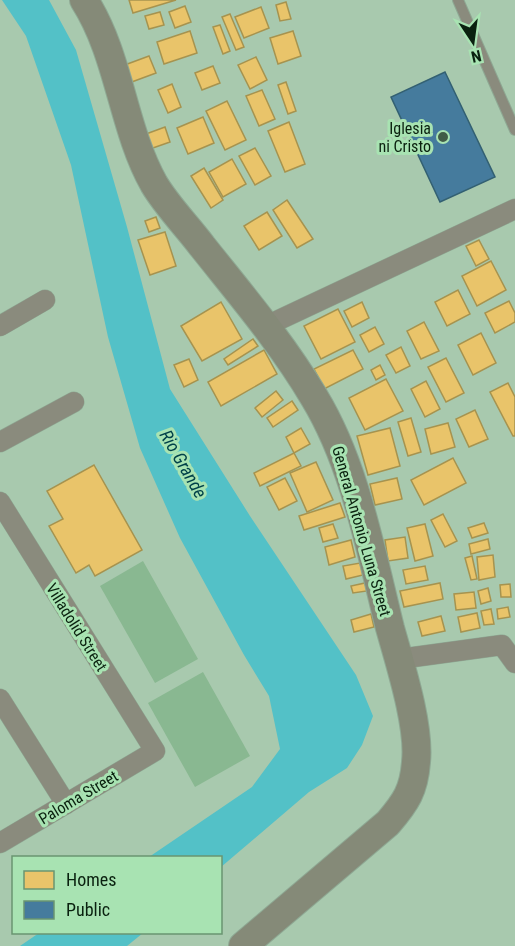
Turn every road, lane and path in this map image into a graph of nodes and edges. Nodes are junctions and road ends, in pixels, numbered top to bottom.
1 (84, 0) edge
2 (458, 0) edge
3 (515, 130) edge
4 (515, 209) edge
5 (45, 300) dead end
6 (3, 318) edge
7 (266, 326) junction
8 (74, 402) dead end
9 (0, 442) edge
10 (0, 502) edge
11 (509, 644) edge
12 (399, 659) junction
13 (515, 663) edge
14 (0, 699) edge
15 (155, 751) joint
16 (66, 804) junction
17 (0, 843) edge
18 (243, 946) edge

1 - 7 main road, General Antonio Luna Street
2 - 3 lane
4 - 7 street
5 - 6 street
7 - 12 main road, General Antonio Luna Street
8 - 9 street
10 - 15 street, Villadolid Street
11 - 12 street
11 - 13 street
12 - 18 main road, General Antonio Luna Street
14 - 16 street
15 - 16 street, Paloma Street
16 - 17 street, Paloma Street

